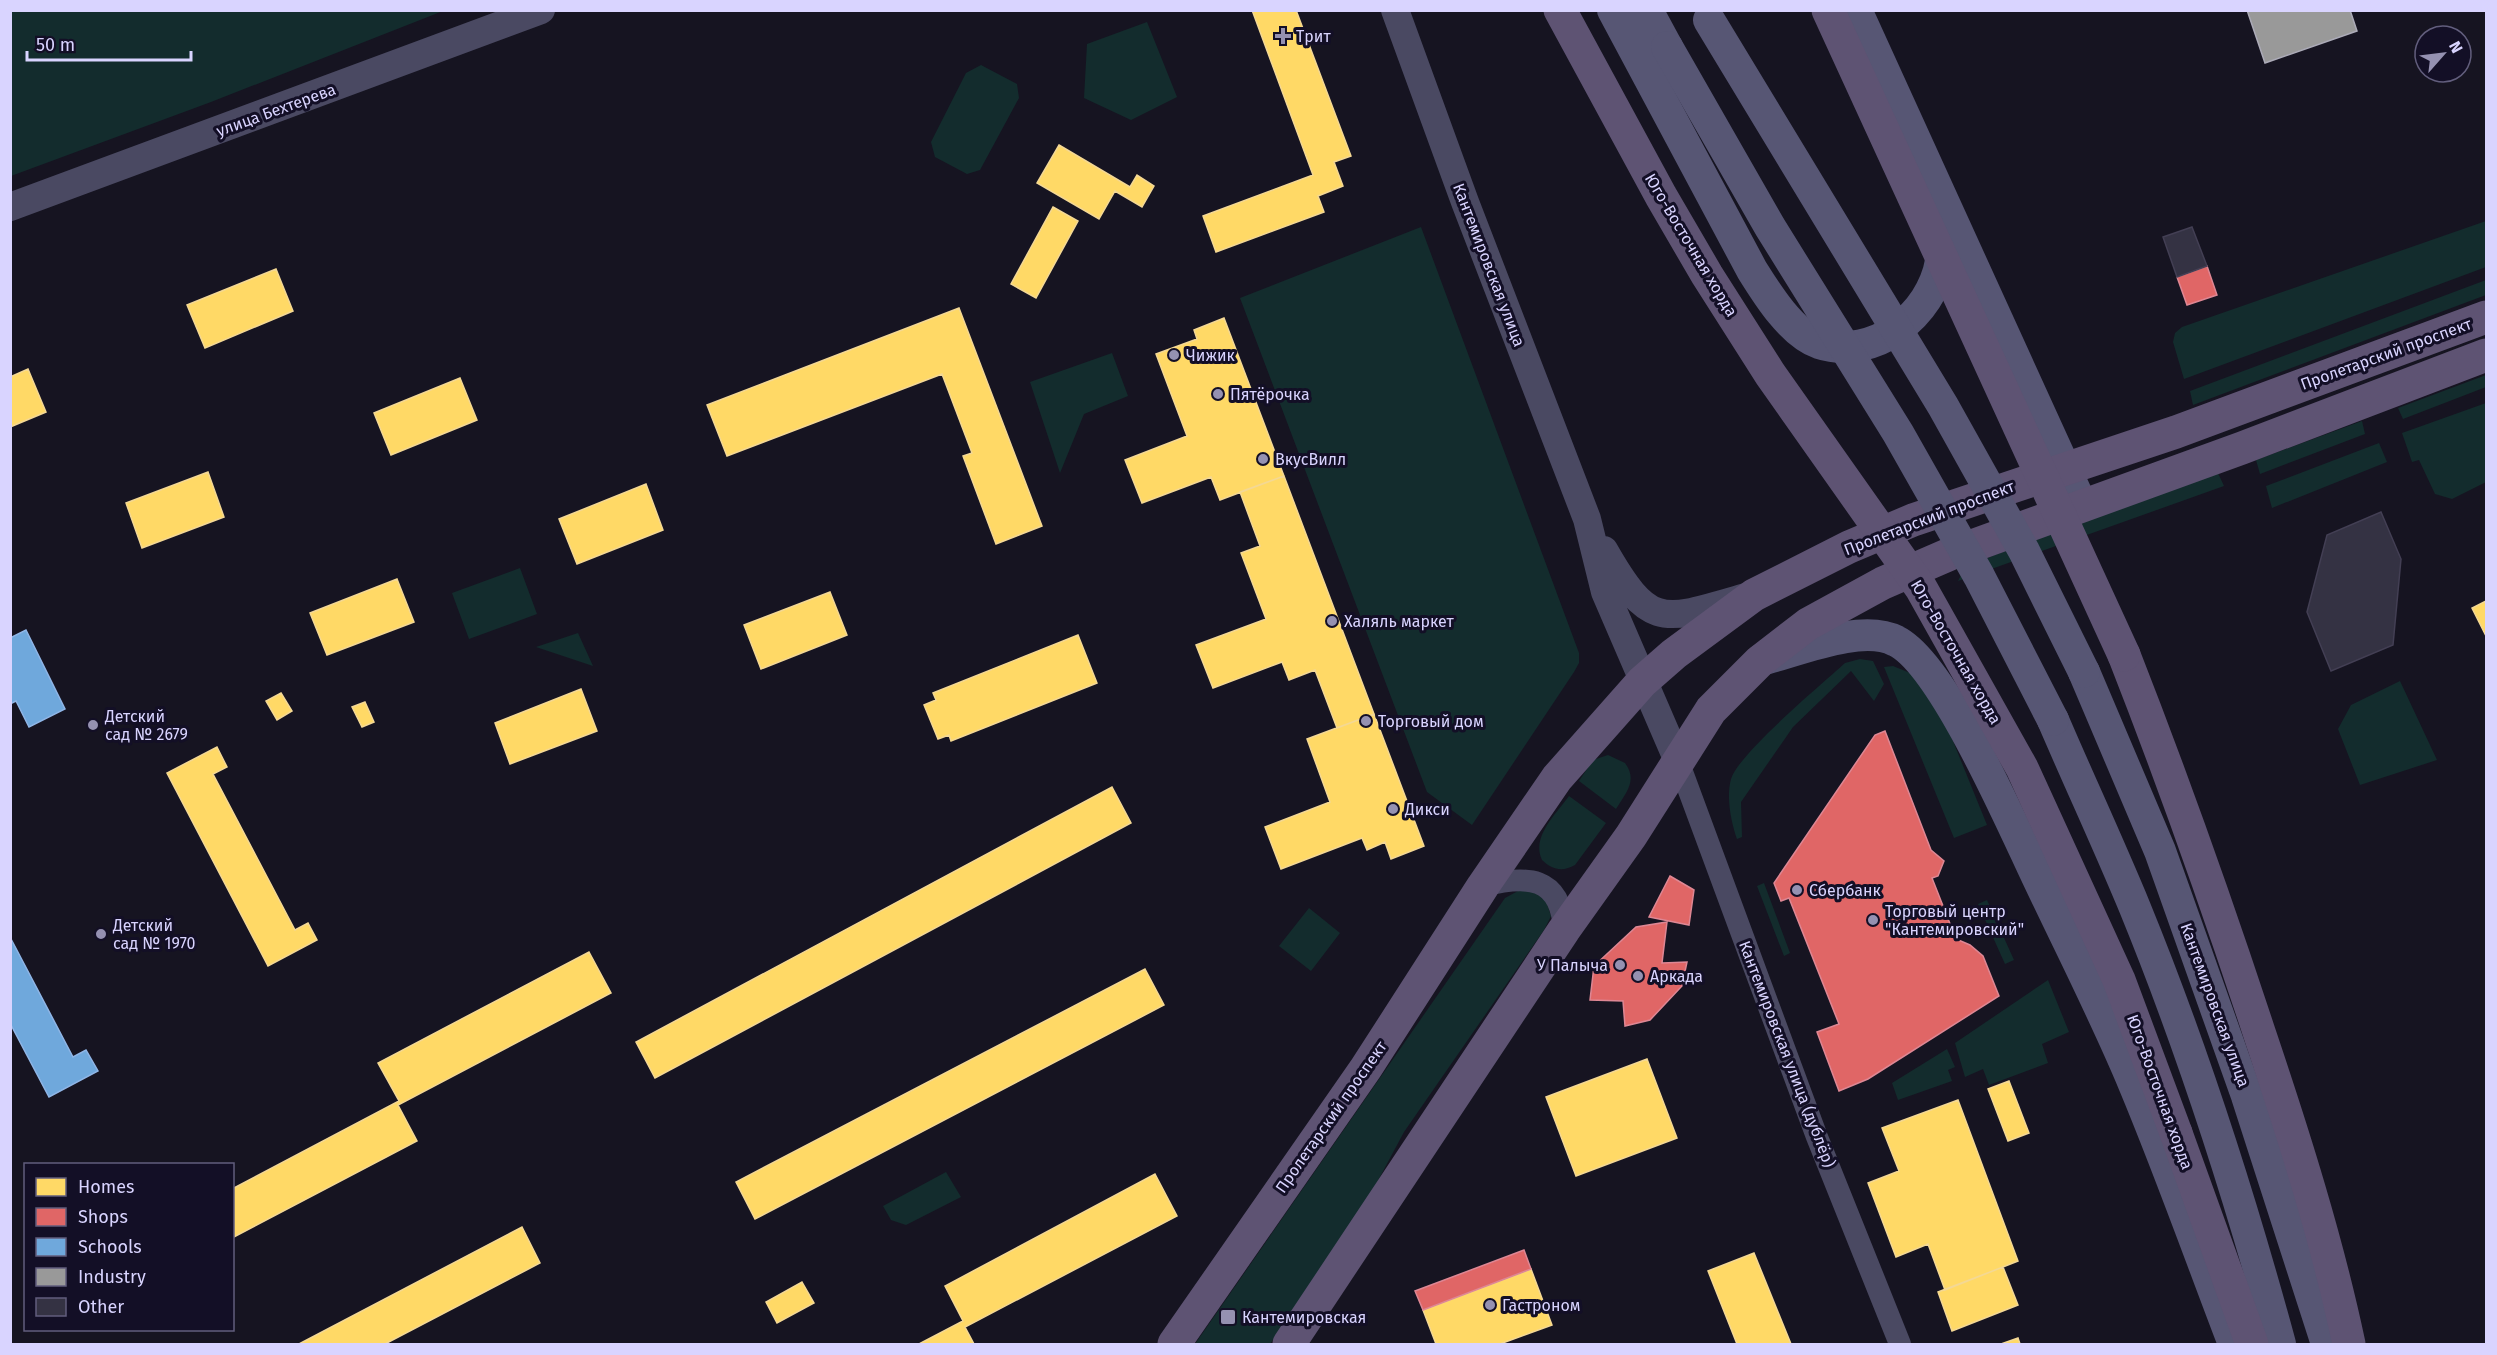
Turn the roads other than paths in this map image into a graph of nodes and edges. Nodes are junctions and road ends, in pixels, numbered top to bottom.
1 (541, 10) edge
2 (1395, 10) edge
3 (1560, 10) edge
4 (1613, 10) edge
5 (1647, 10) edge
6 (1828, 10) edge
7 (1856, 10) edge
8 (1706, 15) edge
9 (1932, 180) junction
10 (10, 207) edge
11 (2487, 317) edge
12 (2487, 355) edge
13 (2065, 468) junction
14 (2082, 506) junction
15 (1587, 519) junction
16 (1754, 595) junction
17 (1760, 661) junction
18 (1642, 682) junction
19 (1678, 761) junction
20 (1483, 886) junction
21 (1564, 930) junction
22 (1174, 1344) edge
23 (1289, 1344) edge
24 (1900, 1344) edge
25 (2234, 1344) edge
26 (2252, 1344) edge
27 (2280, 1344) edge
28 (2327, 1344) edge
29 (2349, 1344) edge

1 - 10 street, улица Бехтерева
2 - 15 street, Кантемировская улица
3 - 26 main road, Юго-Восточная хорда, bridge
4 - 9 main road
5 - 27 main road, bridge
6 - 29 main road, bridge
7 - 9 main road
8 - 28 main road, Кантемировская улица, bridge
9 - 13 main road
11 - 13 main road, Пролетарский проспект
12 - 14 main road
13 - 14 main road
13 - 16 main road, Пролетарский проспект
14 - 17 main road
15 - 16 street, Кантемировская улица
15 - 18 street, Кантемировская улица
16 - 18 main road, Пролетарский проспект
17 - 19 main road
17 - 25 main road
18 - 19 street, Кантемировская улица
18 - 20 main road, Пролетарский проспект
19 - 21 main road
19 - 24 street, Кантемировская улица (дублёр)
20 - 21 street
20 - 22 main road, Пролетарский проспект
21 - 23 main road

